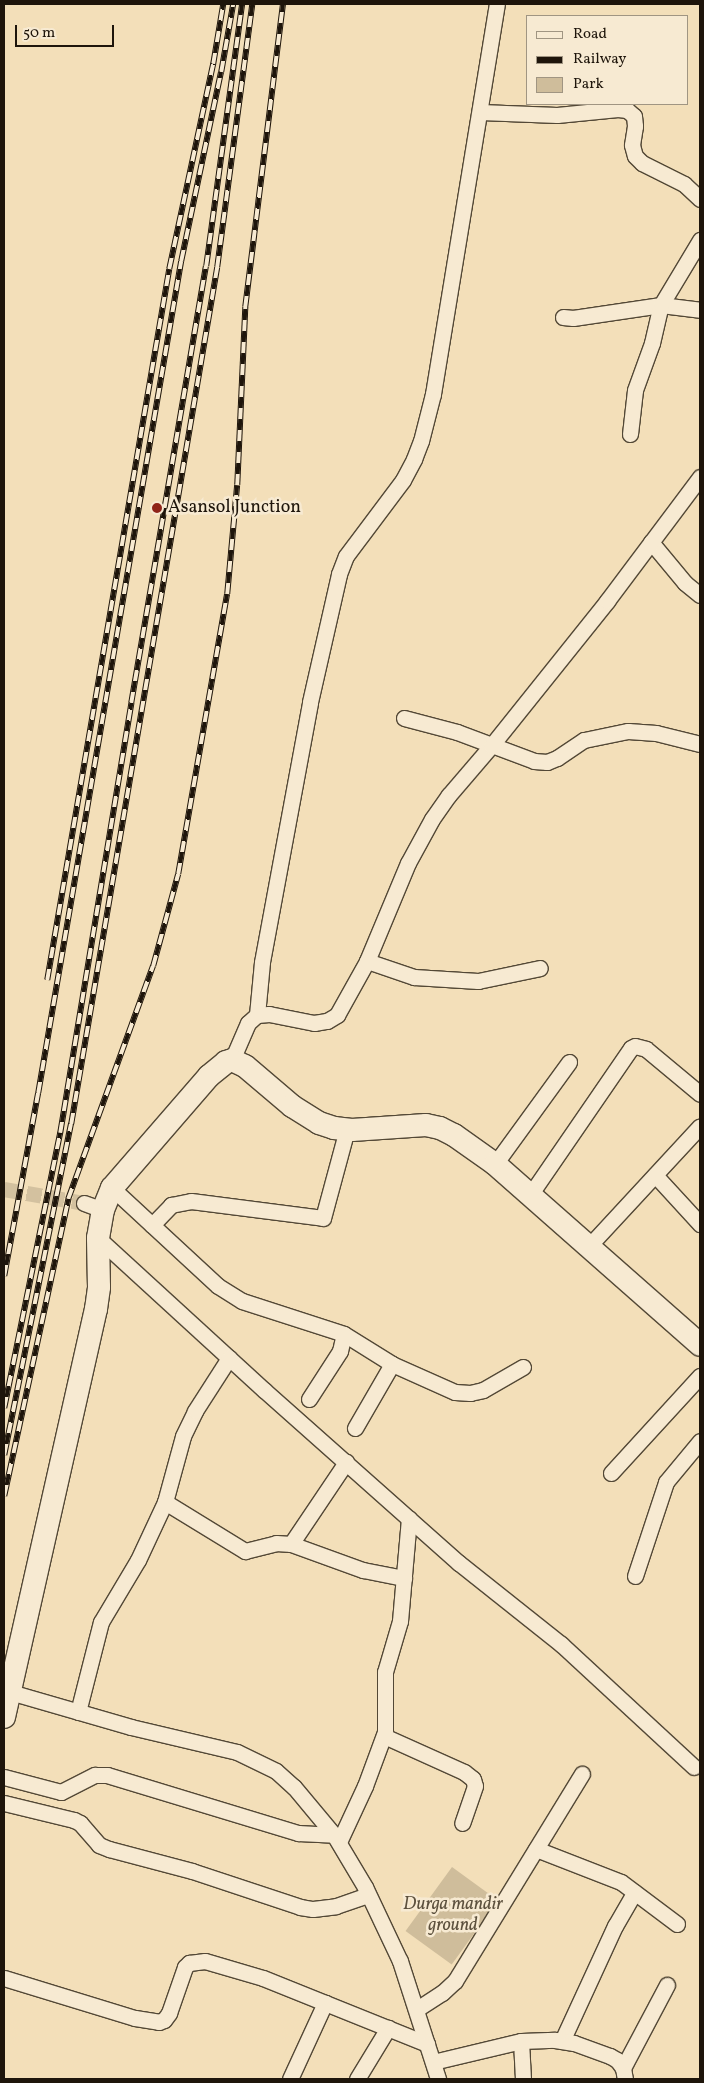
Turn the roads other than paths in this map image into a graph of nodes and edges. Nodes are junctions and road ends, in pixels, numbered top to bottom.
1 (497, 4) edge
2 (480, 112) junction
3 (700, 199) edge
4 (700, 240) edge
5 (661, 305) junction
6 (700, 310) edge
7 (563, 317) dead end
8 (630, 434) dead end
9 (700, 477) edge
10 (652, 542) junction
11 (700, 595) edge
12 (404, 718) dead end
13 (700, 744) edge
14 (491, 746) junction
15 (367, 961) junction
16 (540, 968) dead end
17 (257, 1015) junction
18 (232, 1060) junction
19 (569, 1062) dead end
20 (700, 1094) edge
21 (700, 1126) edge
22 (346, 1129) junction
23 (495, 1164) junction
24 (654, 1175) junction
25 (112, 1188) junction
26 (530, 1195) junction
27 (700, 1224) edge
28 (152, 1225) junction
29 (98, 1238) junction
30 (588, 1246) junction
31 (344, 1334) junction
32 (700, 1345) edge
33 (229, 1358) junction
34 (392, 1364) junction
35 (523, 1367) dead end
36 (700, 1376) edge
37 (309, 1398) dead end
38 (355, 1428) dead end
39 (700, 1441) edge
40 (346, 1462) junction
41 (611, 1473) dead end
42 (164, 1502) junction
43 (409, 1518) junction
44 (291, 1544) junction
45 (635, 1576) dead end
46 (404, 1578) junction
47 (10, 1692) junction
48 (78, 1712) junction
49 (4, 1717) edge
50 (384, 1736) junction
51 (694, 1767) dead end
52 (582, 1774) dead end
53 (4, 1777) edge
54 (4, 1803) edge
55 (462, 1823) dead end
56 (337, 1839) junction
57 (536, 1849) junction
58 (635, 1892) junction
59 (368, 1895) junction
60 (677, 1924) dead end
61 (4, 1978) edge
62 (667, 1985) dead end
63 (325, 2003) junction
64 (417, 2009) junction
65 (388, 2028) junction
66 (521, 2041) junction
67 (562, 2041) junction
68 (427, 2044) junction
69 (433, 2062) junction
70 (624, 2074) edge
71 (290, 2079) edge
72 (357, 2079) edge
73 (438, 2079) edge
74 (523, 2079) edge

1 - 2 street
2 - 3 street
2 - 17 street
4 - 5 street
5 - 6 street
5 - 7 street
5 - 8 street
9 - 10 street
10 - 11 street
10 - 14 street
12 - 14 street
13 - 14 street
14 - 15 street
15 - 16 street
15 - 17 street
17 - 18 street
18 - 22 street
18 - 25 street
19 - 23 street
20 - 26 street
21 - 24 street
22 - 23 street
22 - 28 street
23 - 26 street
24 - 27 street
24 - 30 street
25 - 28 street
25 - 29 street
26 - 30 street
28 - 31 street
29 - 33 street
29 - 47 street
30 - 32 street
31 - 34 street
31 - 37 street
33 - 40 street
33 - 42 street
34 - 35 street
34 - 38 street
36 - 41 street
39 - 45 street
40 - 43 street
40 - 44 street
42 - 44 street
42 - 48 street
43 - 46 street
43 - 51 street
44 - 46 street
46 - 50 street
47 - 48 street
47 - 49 street
48 - 56 street
50 - 55 street
50 - 56 street
52 - 57 street
53 - 56 street
54 - 59 street
56 - 59 street
57 - 58 street
57 - 64 street
58 - 60 street
58 - 67 street
59 - 64 street
61 - 63 street
62 - 70 street
63 - 65 street
63 - 71 street
64 - 68 street
65 - 68 street
65 - 72 street
66 - 67 street
66 - 69 street
66 - 74 street
67 - 70 street
68 - 69 street
69 - 73 street

